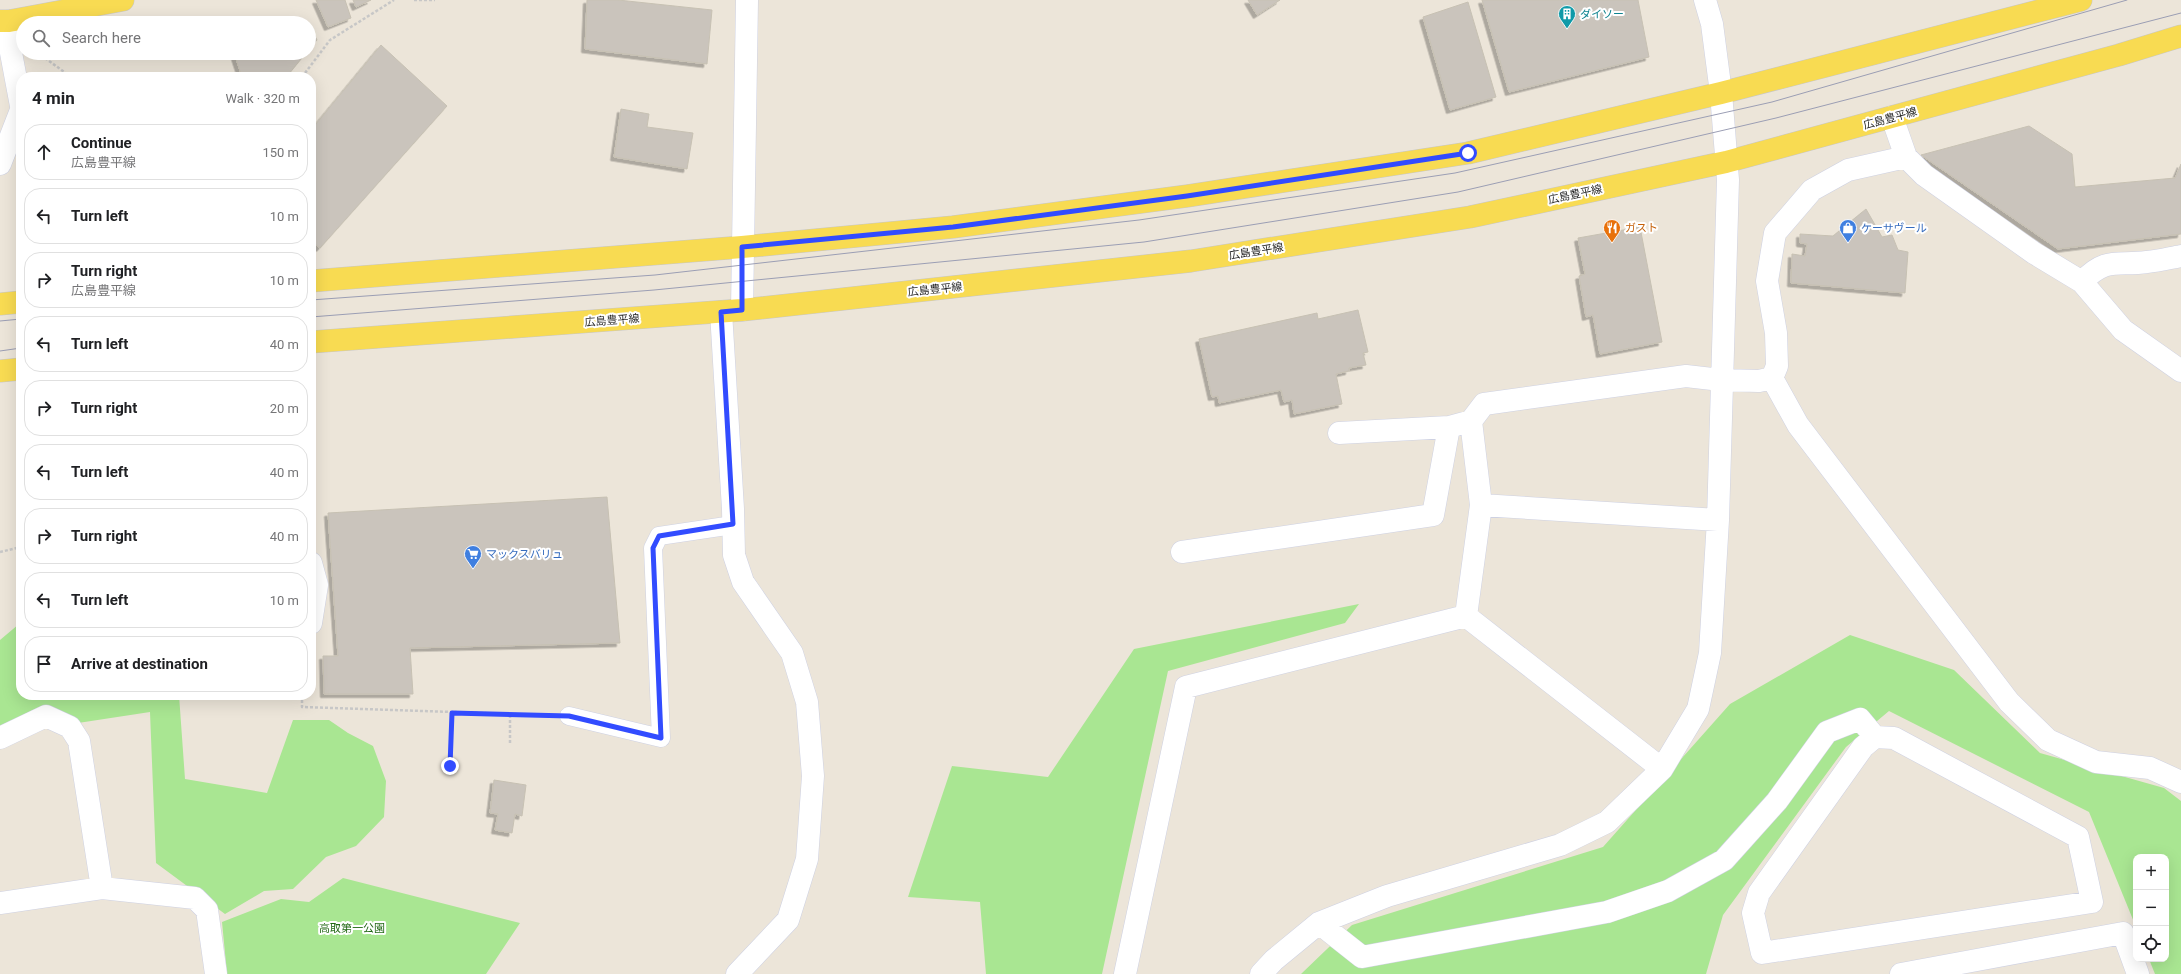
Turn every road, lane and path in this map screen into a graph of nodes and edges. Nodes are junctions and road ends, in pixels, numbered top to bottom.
1 (123, 0) edge
2 (394, 0) edge
3 (414, 0) edge
4 (435, 0) edge
5 (747, 0) edge
6 (1705, 0) edge
7 (2081, 0) edge
8 (33, 16) edge
9 (16, 19) edge
10 (5, 21) edge
11 (2181, 36) edge
12 (316, 58) edge
13 (48, 60) edge
14 (315, 60) edge
15 (64, 72) edge
16 (306, 72) edge
17 (16, 79) edge
18 (1721, 93) junction
19 (1892, 117) junction
20 (16, 123) edge
21 (1906, 157) junction
22 (1726, 162) junction
23 (0, 164) edge
24 (742, 247) junction
25 (2181, 256) edge
26 (316, 281) edge
27 (2082, 282) junction
28 (16, 302) edge
29 (0, 304) edge
30 (732, 311) junction
31 (316, 342) edge
32 (16, 370) edge
33 (2181, 371) edge
34 (0, 372) edge
35 (1772, 378) junction
36 (1721, 380) junction
37 (1471, 421) junction
38 (1449, 427) junction
39 (1340, 433) dead end
40 (1481, 505) junction
41 (1718, 520) junction
42 (733, 524) junction
43 (16, 547) edge
44 (0, 552) edge
45 (1182, 552) dead end
46 (316, 581) edge
47 (316, 591) edge
48 (1466, 616) junction
49 (302, 700) edge
50 (452, 713) junction
51 (510, 714) junction
52 (569, 716) joint
53 (1875, 736) junction
54 (0, 738) edge
55 (510, 743) dead end
56 (450, 766) dead end
57 (1662, 769) junction
58 (2181, 782) edge
59 (102, 888) junction
60 (0, 903) edge
61 (1319, 922) junction
62 (1981, 967) edge
63 (216, 974) edge
64 (737, 974) edge
65 (1125, 974) edge
66 (1261, 974) edge
67 (1901, 974) edge
68 (2138, 974) edge

1 - 8 main road
2 - 12 path
3 - 4 path
5 - 24 street
6 - 18 street
7 - 18 main road
9 - 10 main road
10 - 17 street
11 - 19 main road, 広島豊平線
13 - 15 path
14 - 16 path
18 - 22 street
18 - 24 main road
19 - 21 street
19 - 22 main road, 広島豊平線
20 - 23 street
21 - 27 street
21 - 35 street
22 - 30 main road, 広島豊平線
22 - 36 street
24 - 26 main road
24 - 30 street
25 - 27 street
27 - 33 street
28 - 29 main road
30 - 31 main road, 広島豊平線
30 - 42 street
32 - 34 main road
35 - 36 street
35 - 58 street
36 - 37 street
36 - 41 street
37 - 38 street
37 - 40 street
38 - 39 street
38 - 45 street
40 - 41 street
40 - 48 street
41 - 57 street
42 - 52 lane
42 - 64 street
43 - 44 path
46 - 47 street
48 - 57 street
48 - 65 street
49 - 50 path
50 - 51 path
50 - 56 path
51 - 52 path
51 - 55 path
53 - 53 street
53 - 61 street
54 - 59 street
57 - 61 street
59 - 60 street
59 - 63 street
61 - 66 street
62 - 67 street
62 - 68 street

